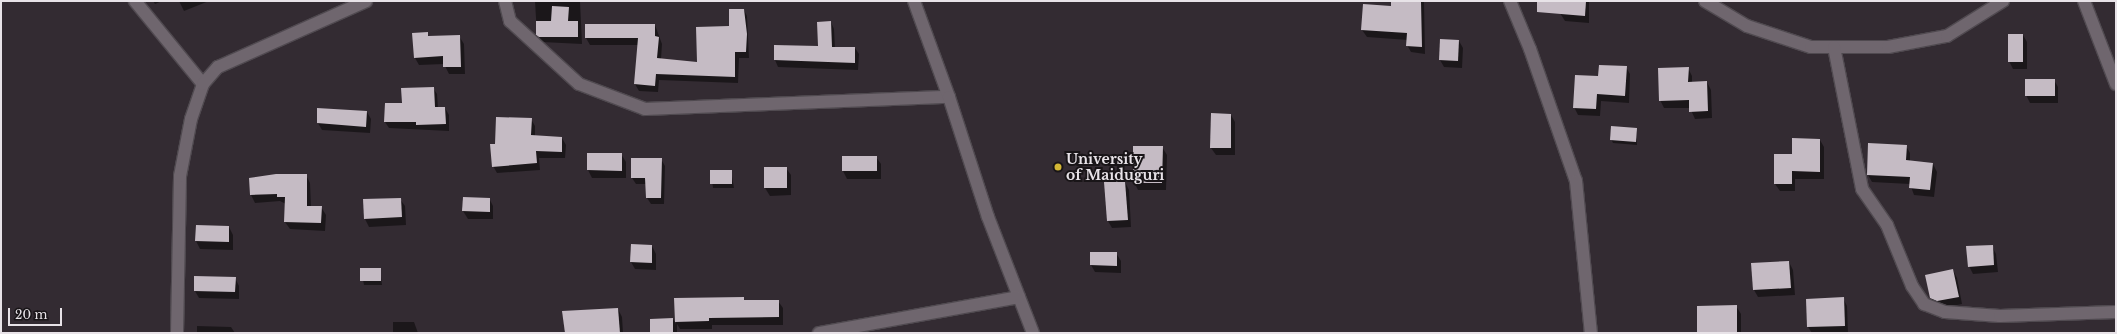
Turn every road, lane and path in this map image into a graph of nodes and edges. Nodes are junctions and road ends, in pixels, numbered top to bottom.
1 (135, 1) edge
2 (366, 1) edge
3 (505, 1) edge
4 (914, 1) edge
5 (1510, 1) edge
6 (1705, 1) edge
7 (2002, 1) edge
8 (2084, 1) edge
9 (1834, 47) junction
10 (203, 84) junction
11 (2116, 84) edge
12 (949, 97) junction
13 (1019, 297) junction
14 (2116, 312) edge
15 (177, 333) edge
16 (819, 333) edge
17 (1033, 333) edge
18 (1591, 333) edge

1 - 10 street
2 - 10 street
3 - 12 street
4 - 12 street
5 - 18 street
6 - 9 street
7 - 9 street
8 - 11 street
9 - 14 street
10 - 15 street
12 - 13 street
13 - 16 street
13 - 17 street

